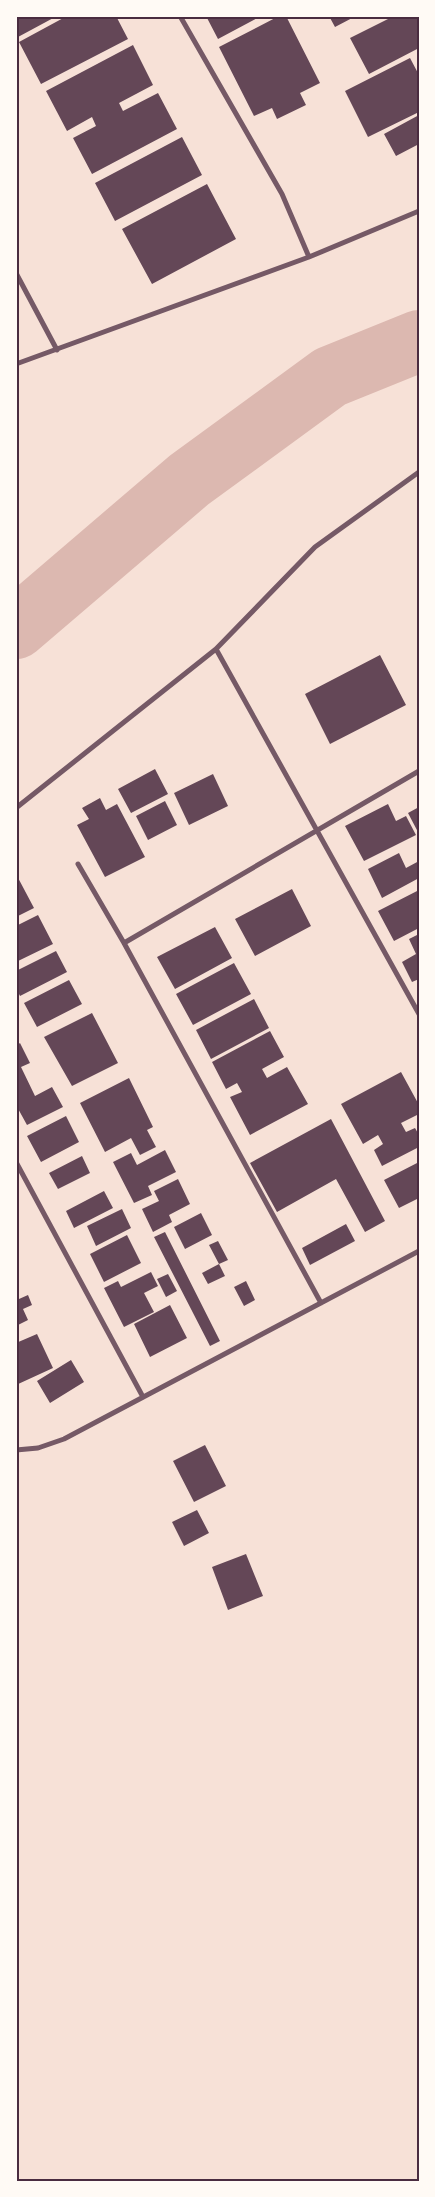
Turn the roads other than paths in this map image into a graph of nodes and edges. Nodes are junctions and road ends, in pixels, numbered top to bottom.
1 (180, 16) edge
2 (419, 211) edge
3 (309, 257) junction
4 (16, 273) edge
5 (57, 350) junction
6 (16, 364) edge
7 (419, 472) edge
8 (216, 650) junction
9 (419, 771) edge
10 (16, 808) edge
11 (316, 831) junction
12 (78, 864) dead end
13 (124, 943) junction
14 (419, 1014) edge
15 (16, 1162) edge
16 (419, 1251) edge
17 (321, 1303) junction
18 (143, 1397) junction
19 (16, 1450) edge

1 - 3 street
2 - 3 street
3 - 5 street
4 - 5 street
5 - 6 street
7 - 8 street
8 - 10 street
8 - 11 street
9 - 11 street
11 - 13 street
11 - 14 street
12 - 13 street
13 - 17 street
15 - 18 street
16 - 17 street
17 - 18 street
18 - 19 street

